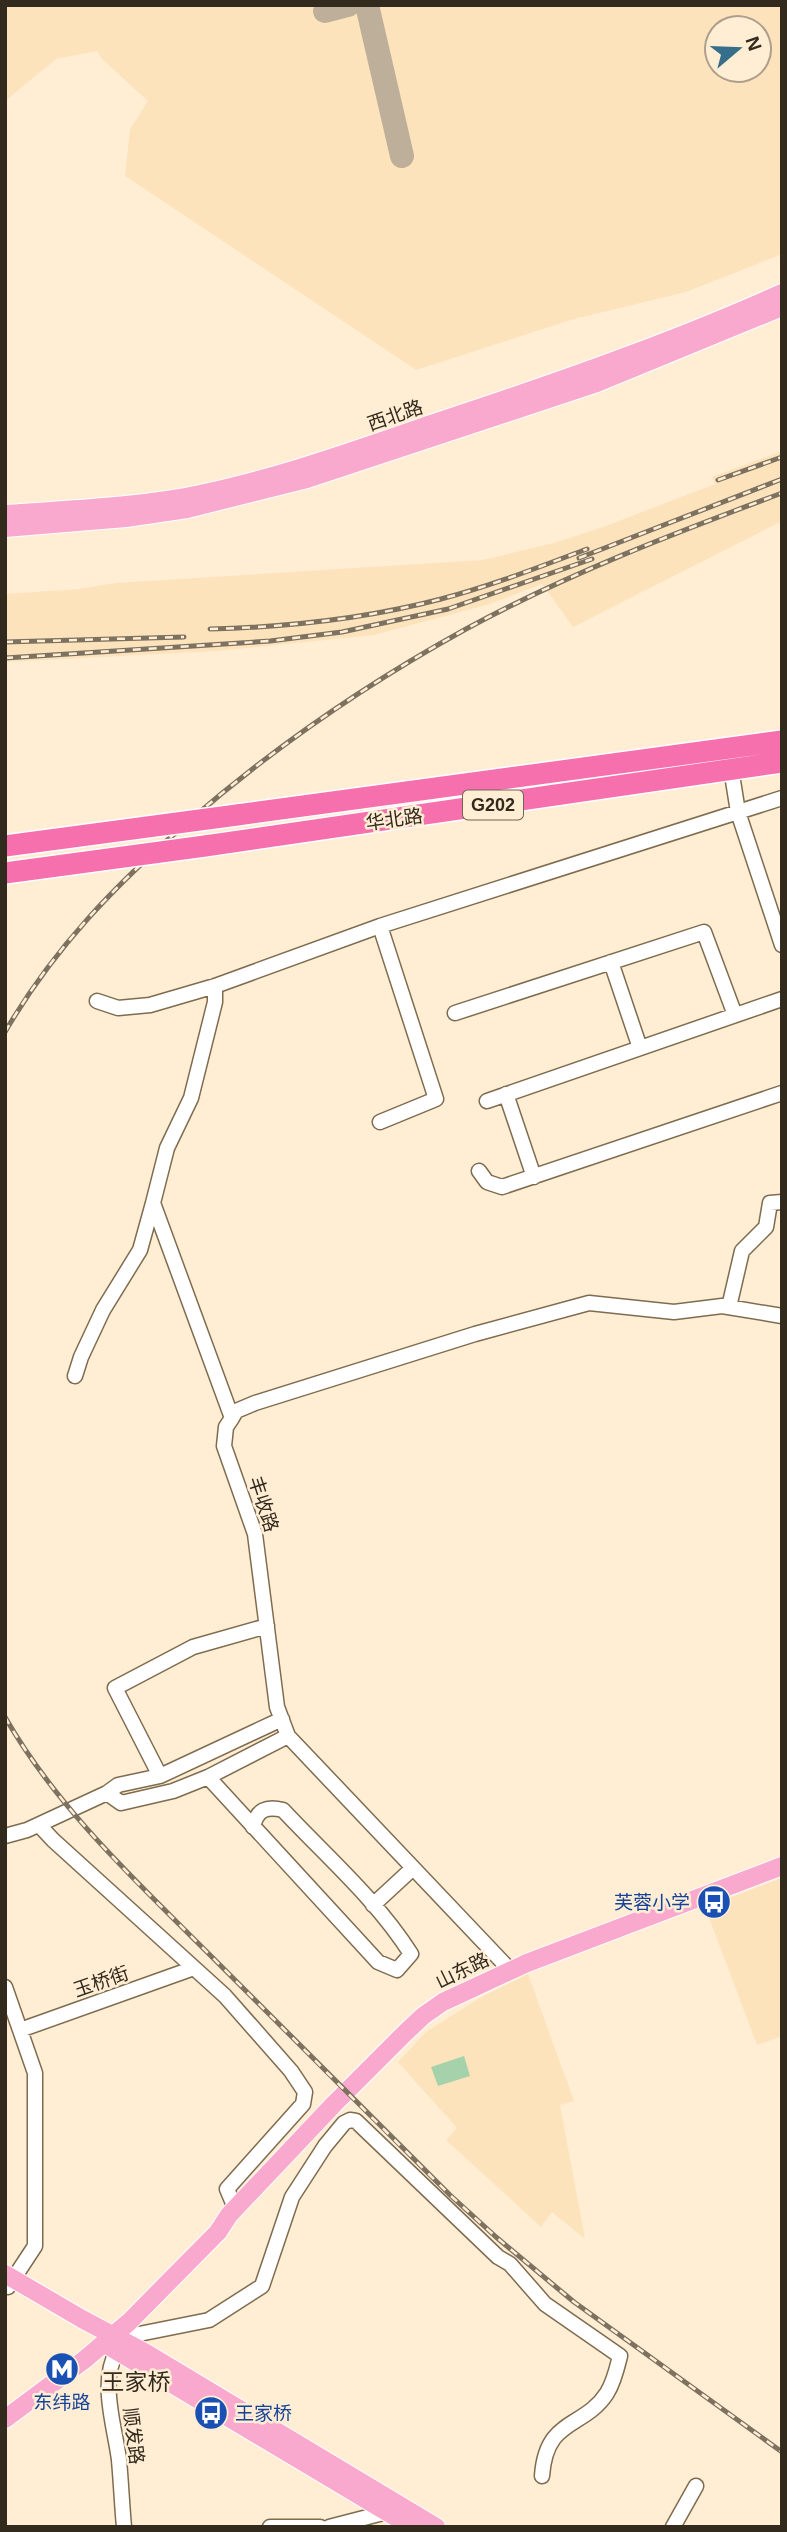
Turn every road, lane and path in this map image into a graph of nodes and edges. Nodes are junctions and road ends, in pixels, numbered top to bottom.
1 (782, 293) edge
2 (782, 307) edge
3 (5, 514) edge
4 (5, 528) edge
5 (782, 741) edge
6 (730, 760) junction
7 (782, 762) edge
8 (782, 798) edge
9 (738, 812) junction
10 (5, 846) edge
11 (5, 873) edge
12 (380, 926) junction
13 (782, 946) edge
14 (611, 962) junction
15 (215, 986) junction
16 (782, 999) edge
17 (97, 1001) dead end
18 (455, 1013) dead end
19 (735, 1015) junction
20 (640, 1048) junction
21 (782, 1093) edge
22 (506, 1094) junction
23 (486, 1101) dead end
24 (380, 1122) dead end
25 (479, 1171) dead end
26 (534, 1177) junction
27 (782, 1202) edge
28 (153, 1203) junction
29 (729, 1307) junction
30 (782, 1315) edge
31 (75, 1376) dead end
32 (232, 1418) junction
33 (267, 1626) junction
34 (282, 1718) junction
35 (288, 1736) junction
36 (160, 1776) junction
37 (208, 1777) junction
38 (107, 1793) junction
39 (39, 1825) junction
40 (253, 1827) junction
41 (5, 1836) edge
42 (782, 1866) edge
43 (413, 1868) junction
44 (373, 1905) junction
45 (194, 1968) junction
46 (510, 1970) junction
47 (5, 1987) edge
48 (20, 2030) junction
49 (232, 2212) junction
50 (8, 2281) edge
51 (110, 2341) junction
52 (5, 2407) edge
53 (5, 2418) edge
54 (542, 2476) dead end
55 (696, 2486) dead end
56 (387, 2512) junction
57 (124, 2527) edge
58 (270, 2527) edge
59 (320, 2527) edge
60 (329, 2527) edge
61 (412, 2527) edge
62 (436, 2527) edge
63 (673, 2527) edge

1 - 3 main road, 西北路
2 - 4 main road, 西北路
5 - 6 highway, 华北路 / G202
6 - 7 highway, 华北路 / G202
6 - 9 street
6 - 10 highway, 华北路 / G202, bridge
6 - 11 highway, 华北路 / G202, bridge
8 - 9 street
9 - 12 street
9 - 13 street
12 - 15 street
12 - 24 street
14 - 18 street
14 - 19 street
14 - 20 street
15 - 17 street
15 - 28 street
16 - 19 street
19 - 20 street
20 - 22 street
21 - 26 street
22 - 23 street
22 - 26 street
25 - 26 street
27 - 29 street
28 - 31 street
28 - 32 street
29 - 30 street
29 - 32 street
32 - 33 street, 丰收路
33 - 34 street, 丰收路
33 - 36 street
34 - 35 street, 丰收路
34 - 36 street
35 - 37 street
35 - 43 street, 丰收路
36 - 38 street
37 - 38 street
37 - 40 street
38 - 39 street
39 - 41 street
39 - 45 street
40 - 44 street
40 - 44 street
42 - 46 main road, 山东路
43 - 44 street
43 - 46 street, 丰收路
45 - 48 street, 玉桥街
45 - 49 street
46 - 49 main road, 山东路
47 - 48 street
48 - 50 street
49 - 51 main road, 山东路
50 - 51 main road
51 - 52 main road
51 - 53 main road
51 - 54 street
51 - 56 main road
51 - 57 street, 顺发路
51 - 62 main road
55 - 63 street
56 - 60 street
56 - 61 main road
58 - 59 street

